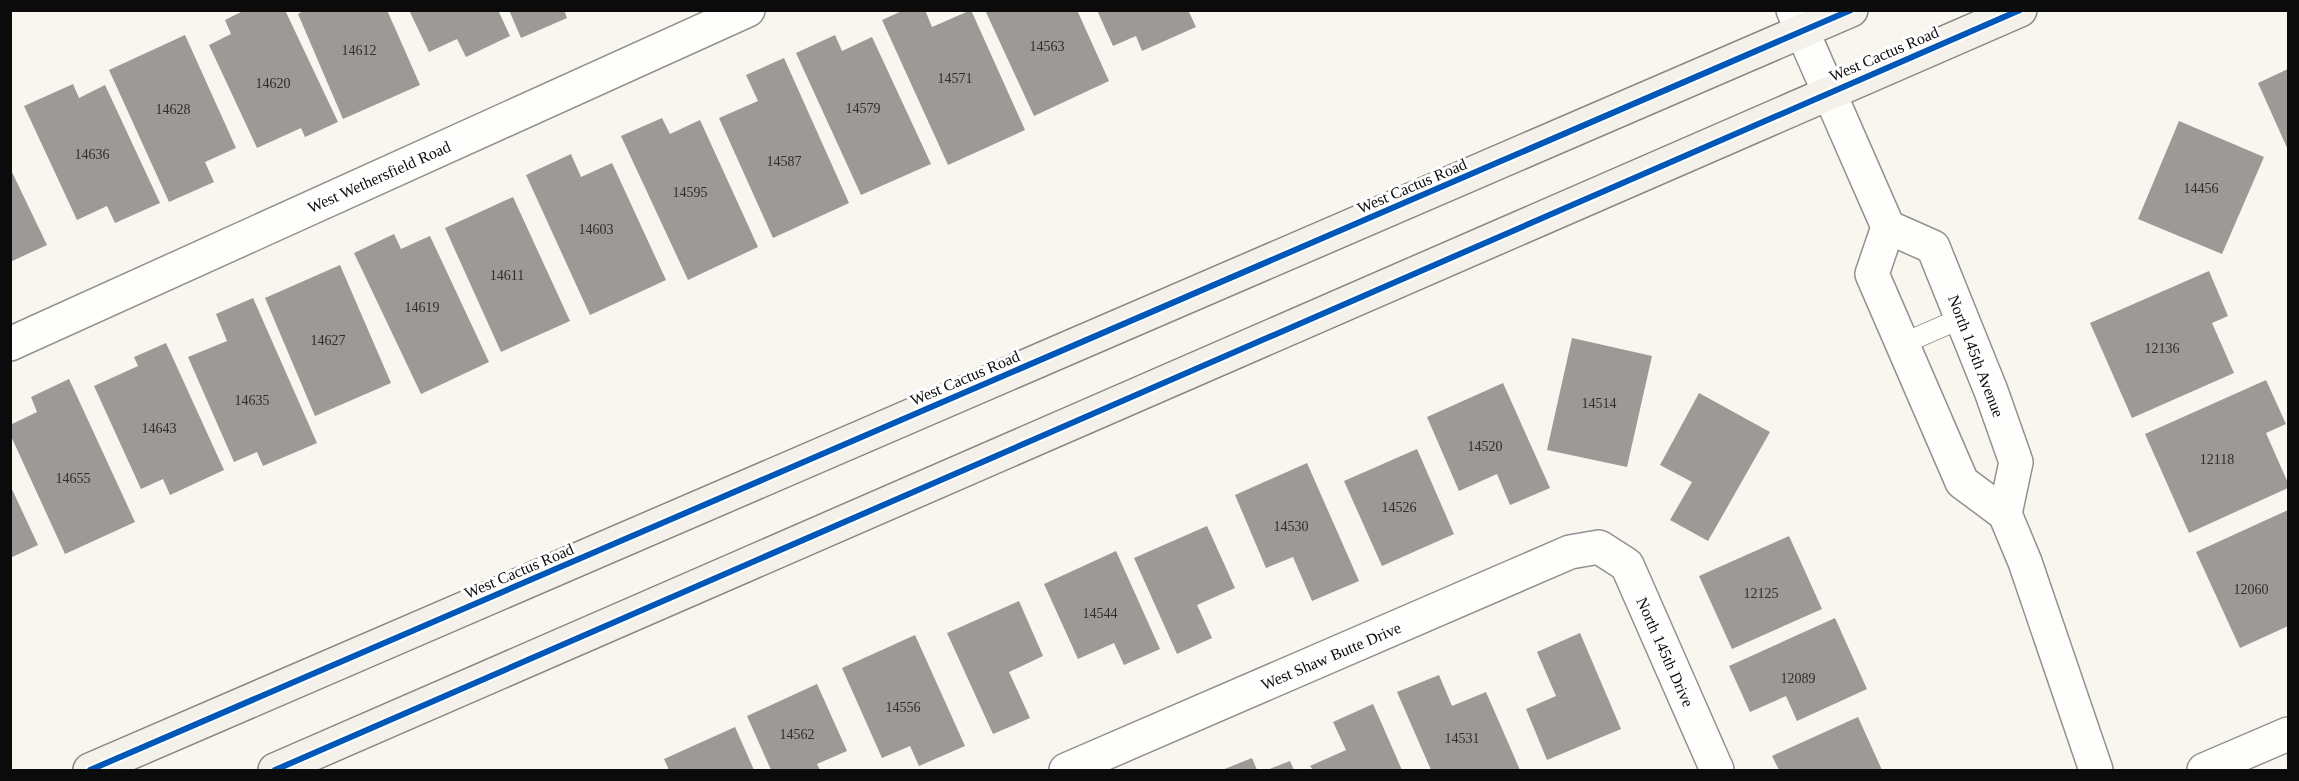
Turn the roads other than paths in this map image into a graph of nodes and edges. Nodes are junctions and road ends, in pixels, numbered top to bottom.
1 (748, 10) edge
2 (1851, 10) edge
3 (2020, 10) edge
4 (1798, 21) edge
5 (1830, 93) junction
6 (1888, 227) junction
7 (1962, 318) junction
8 (10, 344) edge
9 (1902, 344) junction
10 (2005, 514) junction
11 (1599, 547) joint
12 (2289, 734) edge
13 (90, 771) edge
14 (275, 771) edge
15 (1066, 771) edge
16 (1717, 771) edge
17 (2096, 771) edge
18 (2204, 771) edge

1 - 8 street, West Wethersfield Road
2 - 4 main road, West Cactus Road
3 - 5 main road, West Cactus Road
4 - 5 street
4 - 13 main road, West Cactus Road
5 - 6 street
5 - 14 main road, West Cactus Road
6 - 7 street, North 145th Avenue
6 - 9 street
7 - 9 lane
7 - 10 street, North 145th Avenue
9 - 10 street
10 - 17 street
11 - 15 street, West Shaw Butte Drive
11 - 16 street, North 145th Drive
12 - 18 street

